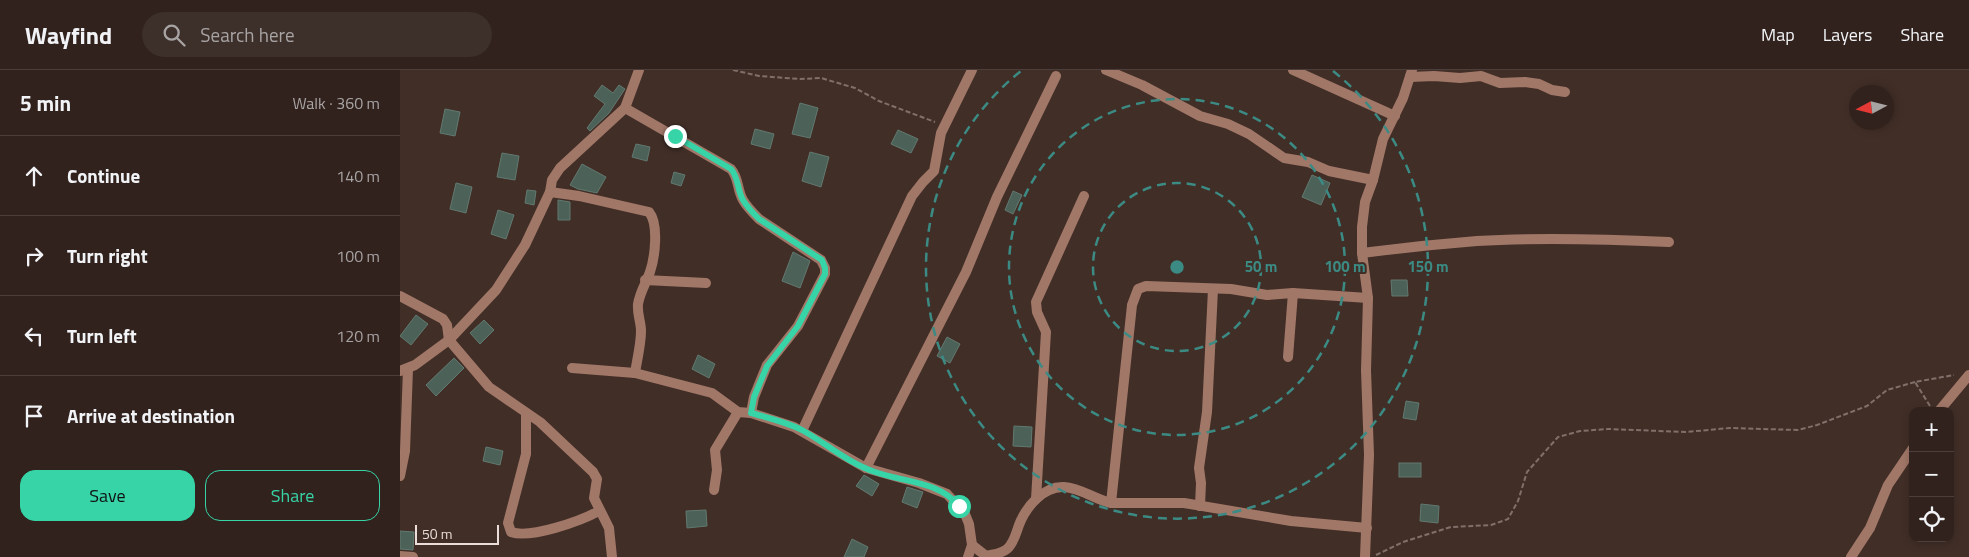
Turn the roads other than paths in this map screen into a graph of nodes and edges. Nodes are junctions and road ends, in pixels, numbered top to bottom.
1 (639, 70) edge
2 (972, 70) edge
3 (1106, 70) edge
4 (1293, 70) edge
5 (1411, 74) edge
6 (1056, 76) dead end
7 (1565, 92) dead end
8 (625, 108) junction
9 (1395, 116) junction
10 (1373, 180) junction
11 (550, 192) junction
12 (1084, 196) dead end
13 (1669, 242) dead end
14 (1362, 253) junction
15 (645, 280) junction
16 (706, 283) dead end
17 (1213, 289) junction
18 (1293, 293) junction
19 (400, 296) edge
20 (1368, 298) junction
21 (449, 340) junction
22 (1288, 357) dead end
23 (572, 368) dead end
24 (404, 370) edge
25 (635, 373) junction
26 (1964, 375) edge
27 (1942, 407) edge
28 (738, 412) junction
29 (751, 413) junction
30 (526, 414) junction
31 (802, 431) junction
32 (1910, 452) edge
33 (866, 468) junction
34 (400, 476) edge
35 (714, 490) dead end
36 (1036, 499) junction
37 (1111, 502) junction
38 (1200, 506) junction
39 (599, 511) junction
40 (1367, 528) junction
41 (972, 544) junction
42 (1004, 554) edge
43 (400, 556) edge
44 (984, 556) edge
45 (413, 557) edge
46 (612, 557) edge
47 (968, 557) edge
48 (1365, 557) edge
49 (1851, 557) edge

1 - 8 street
2 - 31 street
3 - 10 street
4 - 9 street
5 - 7 street
5 - 9 street
6 - 33 street
8 - 11 street
8 - 29 street
9 - 10 street
10 - 14 street
11 - 15 street
11 - 21 street
12 - 36 street
13 - 14 street
14 - 20 street
15 - 16 street
15 - 25 street
17 - 18 street
17 - 37 street
17 - 38 street
18 - 20 street
18 - 22 street
19 - 21 street
20 - 40 street
21 - 24 street
21 - 30 street
23 - 25 street
24 - 34 street
25 - 28 street
26 - 27 street
28 - 29 street
28 - 35 street
29 - 31 street
30 - 39 street
30 - 39 street
31 - 33 street
32 - 49 street
33 - 41 street
36 - 37 street
36 - 42 street
37 - 38 street
38 - 40 street
39 - 46 street
40 - 48 street
41 - 44 street
41 - 47 street
42 - 44 street
43 - 45 street

